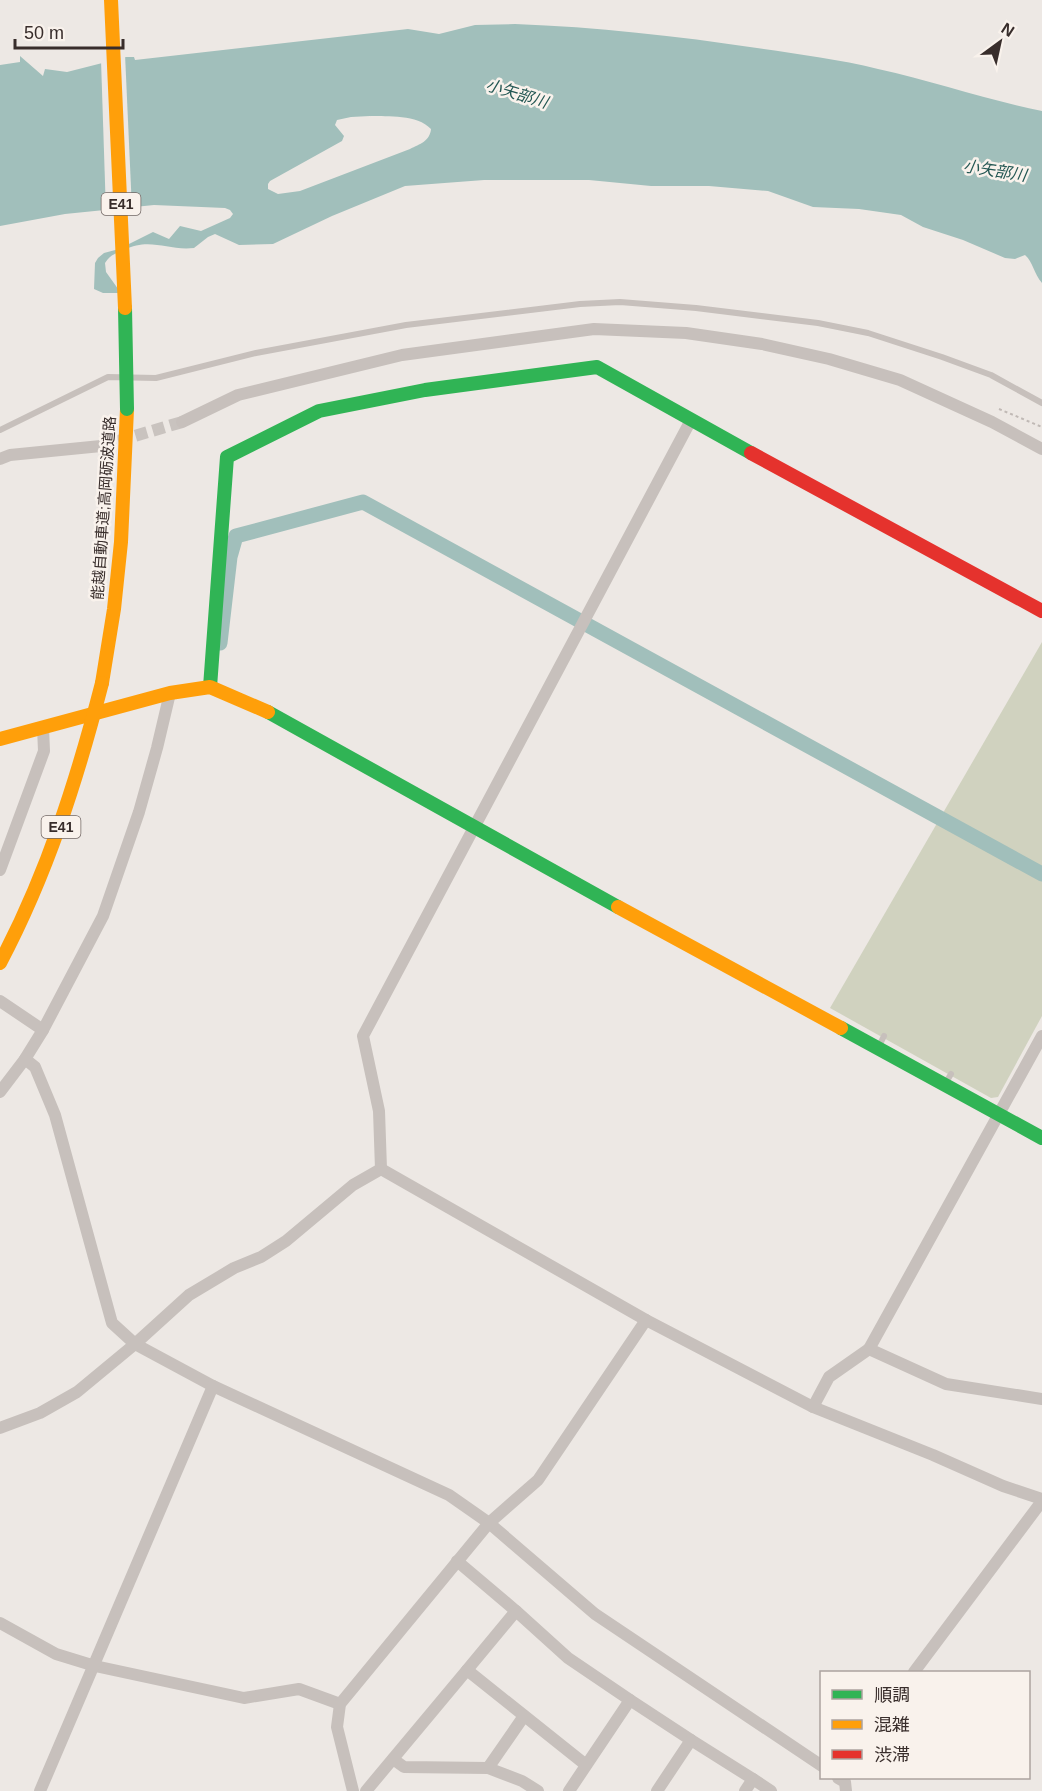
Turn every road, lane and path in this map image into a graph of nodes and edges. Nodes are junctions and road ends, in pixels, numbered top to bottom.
1 (111, 0) edge
2 (1042, 403) edge
3 (691, 420) junction
4 (182, 422) tunnel mouth
5 (0, 429) edge
6 (101, 446) tunnel mouth
7 (1042, 450) edge
8 (0, 459) edge
9 (1042, 611) edge
10 (210, 687) junction
11 (170, 693) junction
12 (43, 728) junction
13 (0, 740) edge
14 (474, 828) junction
15 (0, 870) edge
16 (0, 963) edge
17 (0, 1001) edge
18 (43, 1030) junction
19 (1042, 1036) edge
20 (25, 1059) junction
21 (0, 1092) edge
22 (999, 1115) junction
23 (1042, 1138) edge
24 (381, 1170) junction
25 (646, 1320) junction
26 (135, 1344) junction
27 (869, 1349) junction
28 (213, 1386) junction
29 (1042, 1399) edge
30 (813, 1407) junction
31 (0, 1428) edge
32 (1042, 1500) edge
33 (489, 1523) junction
34 (457, 1561) junction
35 (516, 1611) junction
36 (0, 1623) edge
37 (95, 1666) junction
38 (467, 1671) junction
39 (915, 1671) edge
40 (630, 1701) junction
41 (340, 1704) junction
42 (524, 1716) junction
43 (691, 1740) junction
44 (393, 1759) junction
45 (586, 1765) junction
46 (820, 1766) edge
47 (488, 1768) junction
48 (753, 1779) junction
49 (40, 1791) edge
50 (353, 1791) edge
51 (366, 1791) edge
52 (538, 1791) edge
53 (569, 1791) edge
54 (657, 1791) edge
55 (745, 1791) edge
56 (771, 1791) edge

1 - 16 main road, 能越自動車道;高岡砺波道路 / E41, bridge
2 - 5 lane
3 - 9 main road
3 - 10 main road
3 - 14 street
4 - 7 street
6 - 8 street
10 - 11 main road
10 - 14 main road
11 - 12 main road
11 - 18 street
12 - 13 main road
12 - 15 street
14 - 22 main road
14 - 24 street
17 - 18 street
18 - 20 street
19 - 22 street
20 - 21 street
20 - 26 street
22 - 23 main road
22 - 27 street
24 - 25 street
24 - 26 street
25 - 30 street
25 - 33 street
26 - 28 street
26 - 31 street
27 - 29 street
27 - 30 street
28 - 33 street
28 - 37 street
30 - 32 street
32 - 39 street
33 - 34 street
33 - 46 street
34 - 35 street
34 - 41 street
35 - 38 street
35 - 40 street
36 - 37 street
37 - 41 street
37 - 49 street
38 - 42 street
38 - 44 street
40 - 43 street
40 - 45 street
41 - 50 street
42 - 45 street
42 - 47 street
43 - 48 street
43 - 54 street
44 - 47 street
44 - 51 street
45 - 53 street
47 - 52 street
48 - 55 street
48 - 56 street

